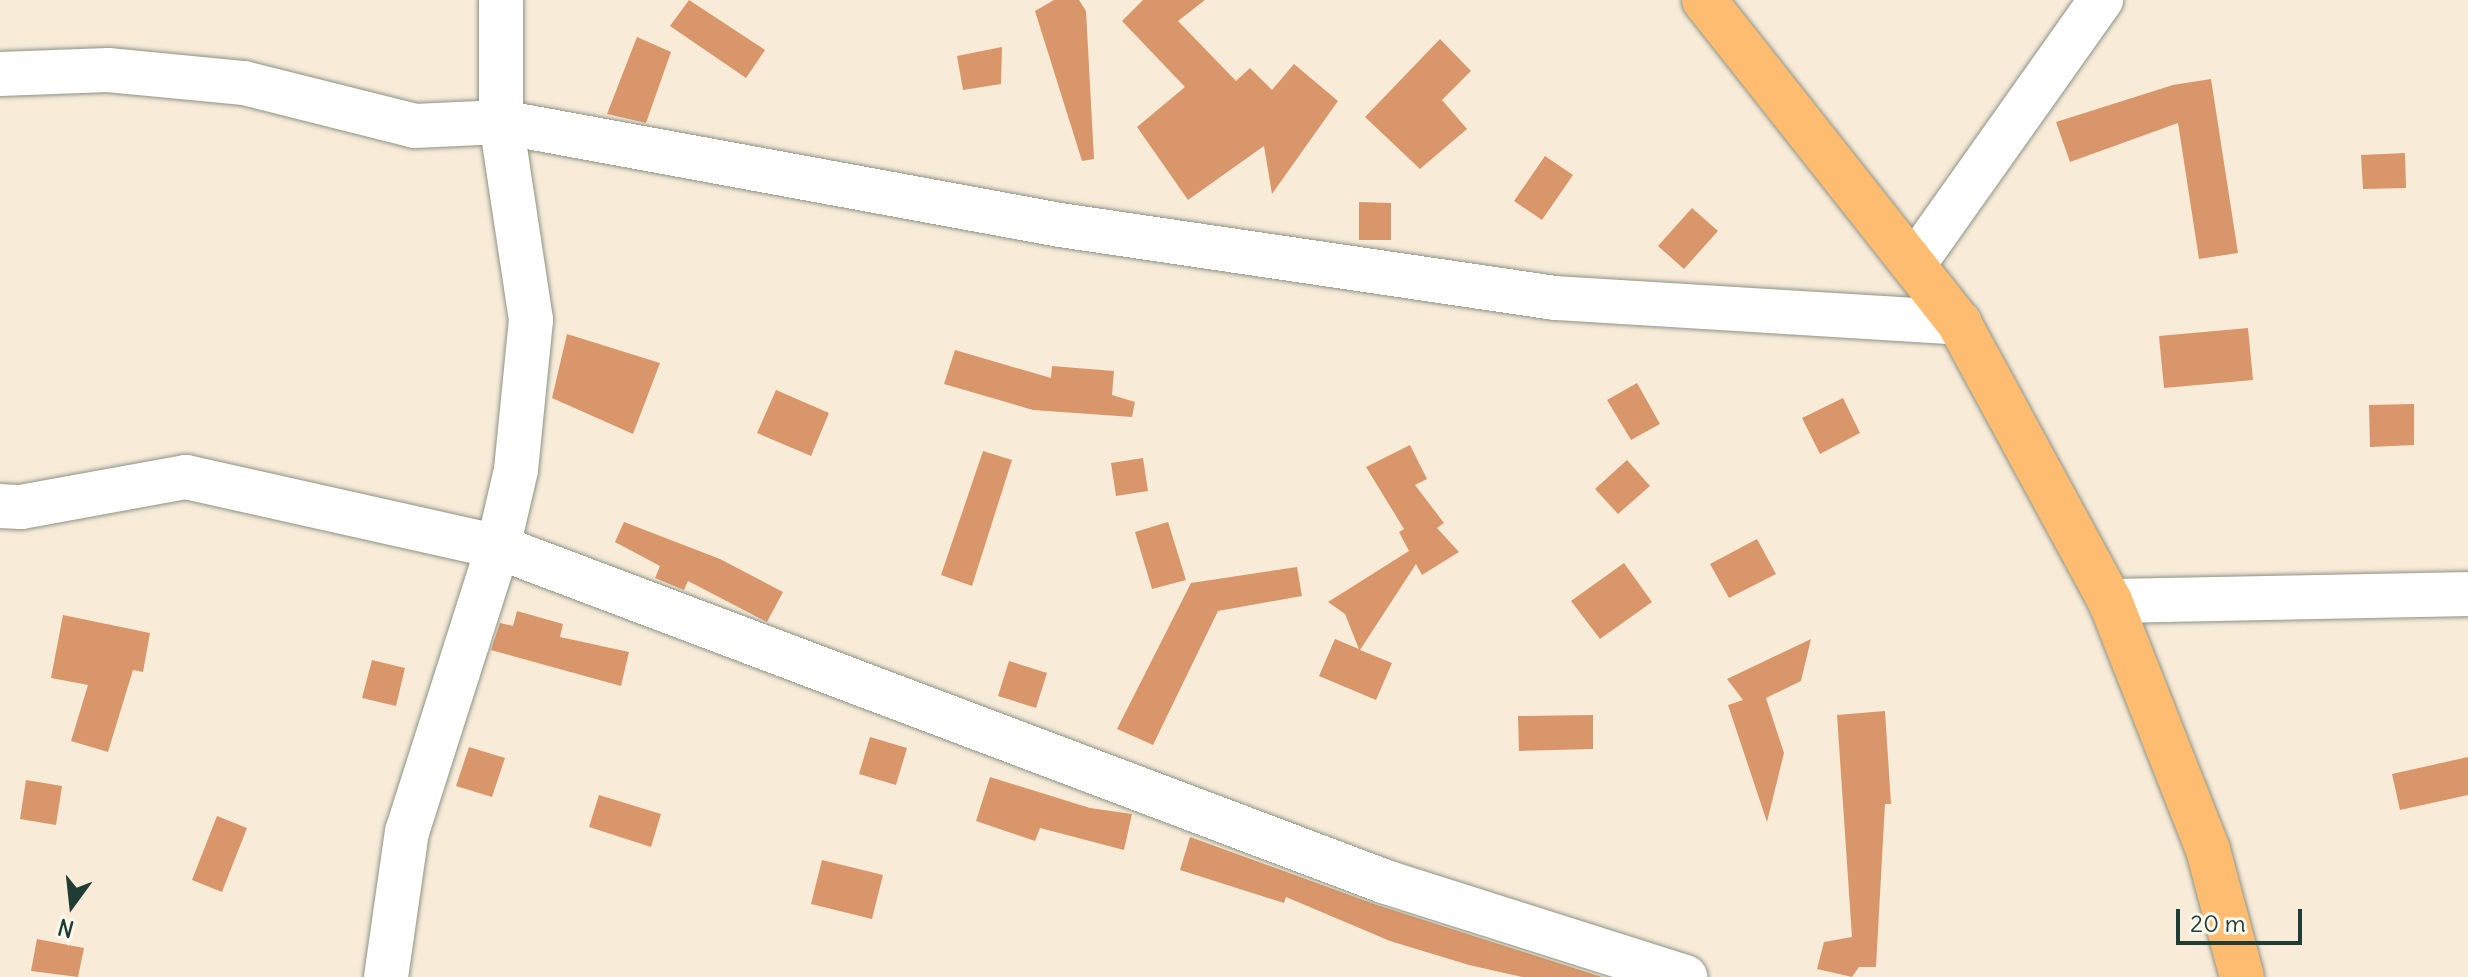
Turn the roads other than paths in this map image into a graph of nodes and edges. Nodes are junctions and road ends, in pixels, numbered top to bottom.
1 (501, 0) edge
2 (1704, 0) edge
3 (2097, 1) edge
4 (0, 74) edge
5 (501, 122) junction
6 (1914, 264) junction
7 (1959, 323) junction
8 (0, 506) edge
9 (498, 547) junction
10 (2468, 594) edge
11 (2110, 601) junction
12 (386, 977) edge
13 (1685, 977) edge
14 (2242, 977) edge

1 - 5 street
2 - 6 main road
3 - 6 street
4 - 5 street
5 - 7 street
5 - 9 street
6 - 7 main road
7 - 11 main road
8 - 9 street
9 - 12 street
9 - 13 street
10 - 11 street
11 - 14 main road

